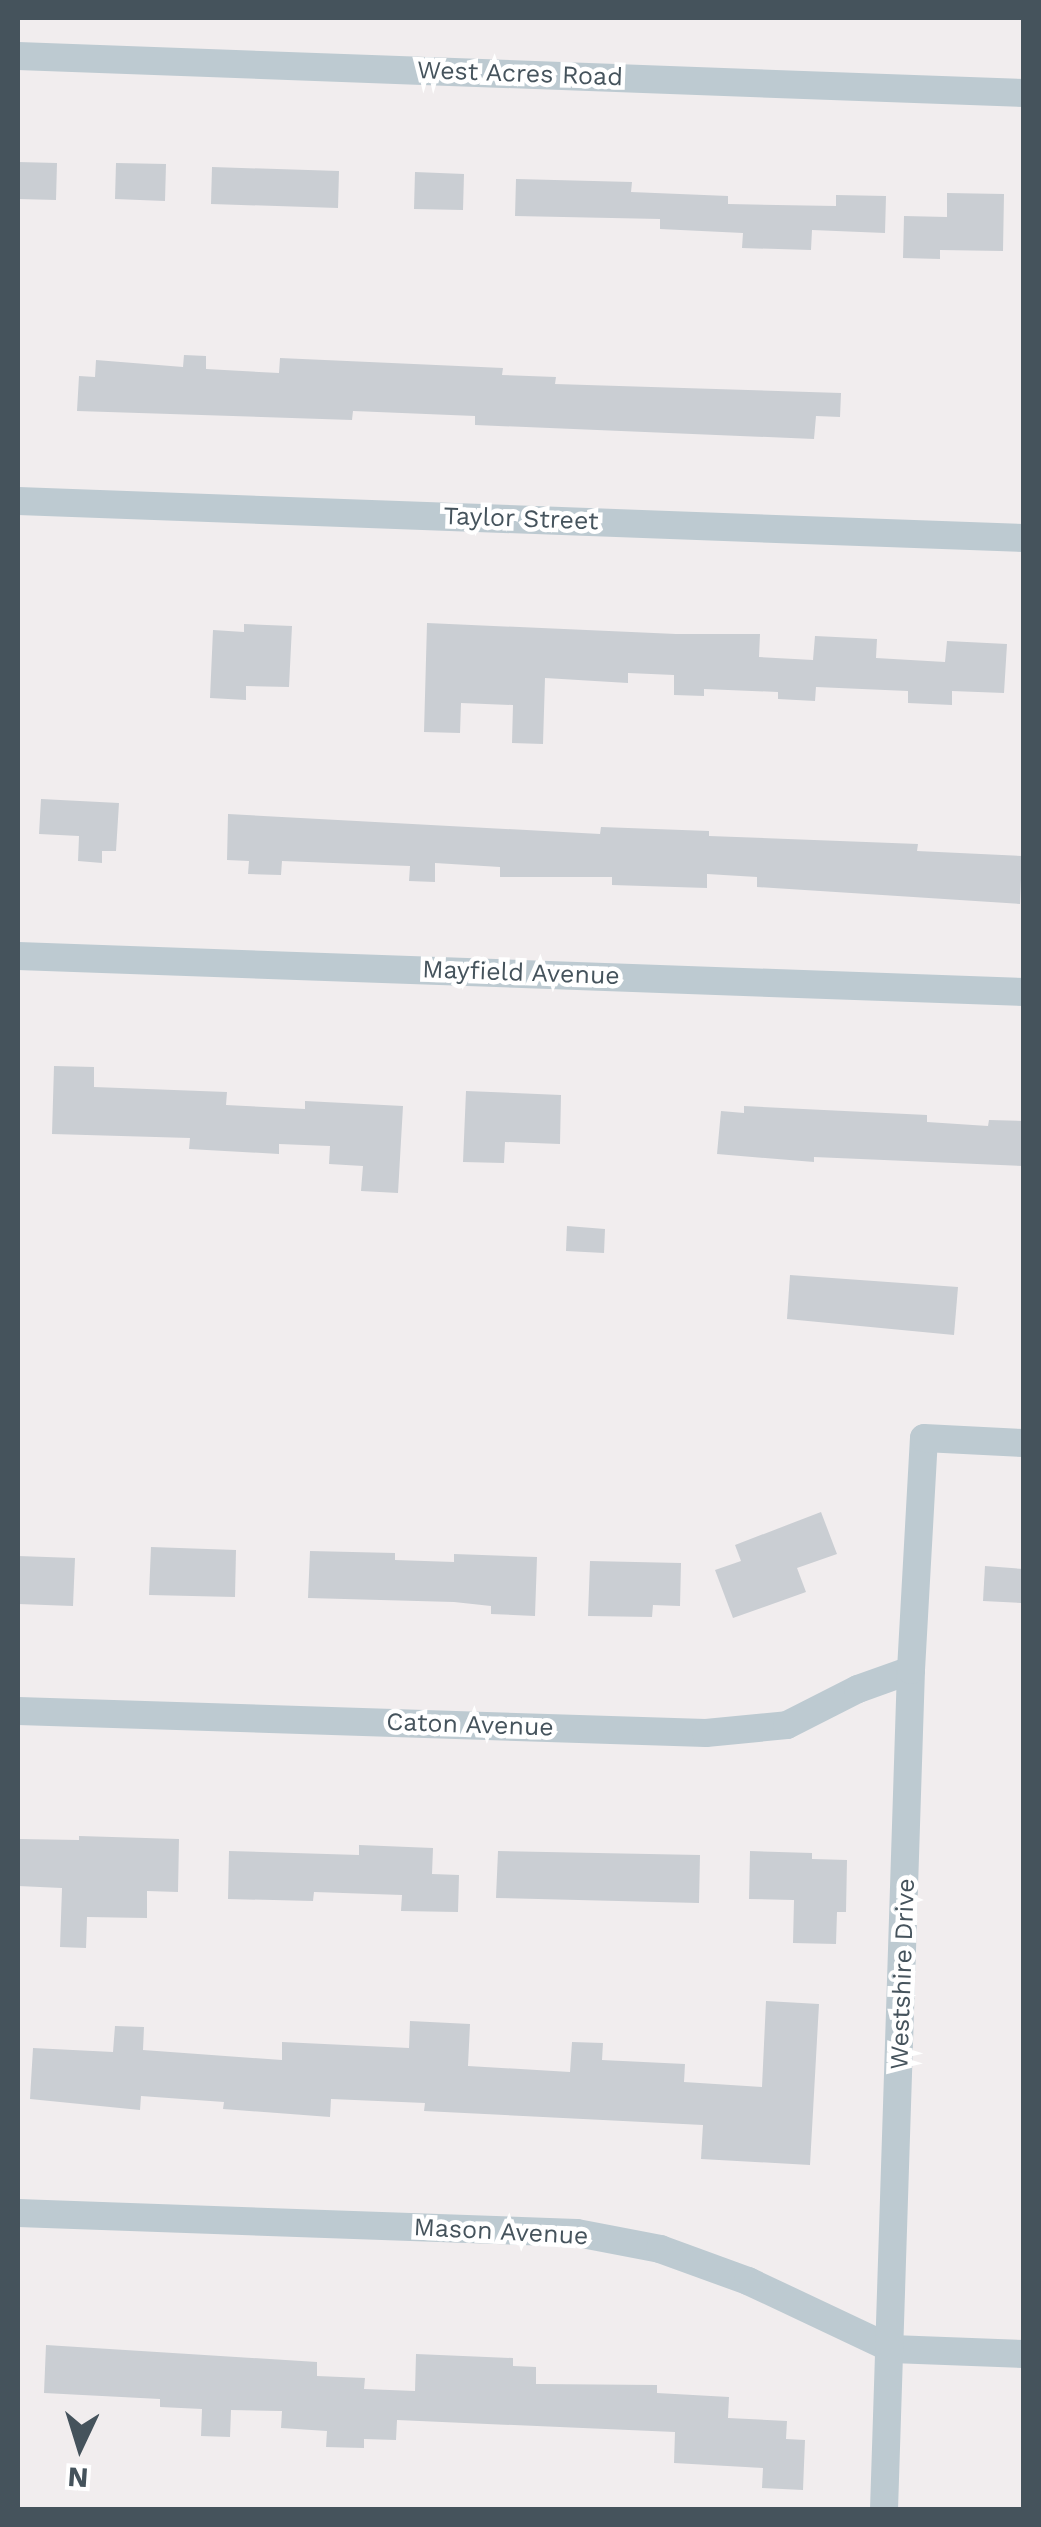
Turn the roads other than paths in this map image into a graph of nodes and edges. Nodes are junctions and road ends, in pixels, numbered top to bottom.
1 (18, 56) edge
2 (1024, 93) edge
3 (18, 501) edge
4 (1024, 538) edge
5 (18, 956) edge
6 (1024, 992) edge
7 (1024, 1443) edge
8 (911, 1670) junction
9 (18, 1711) edge
10 (18, 2213) edge
11 (892, 2349) junction
12 (1024, 2354) edge
13 (884, 2510) edge

1 - 2 street, West Acres Road
3 - 4 street, Taylor Street
5 - 6 street, Mayfield Avenue
7 - 8 street, Westshire Drive
8 - 9 street, Caton Avenue
8 - 11 street, Westshire Drive
10 - 11 street, Mason Avenue
11 - 12 street, Mason Avenue
11 - 13 street, Westshire Drive

